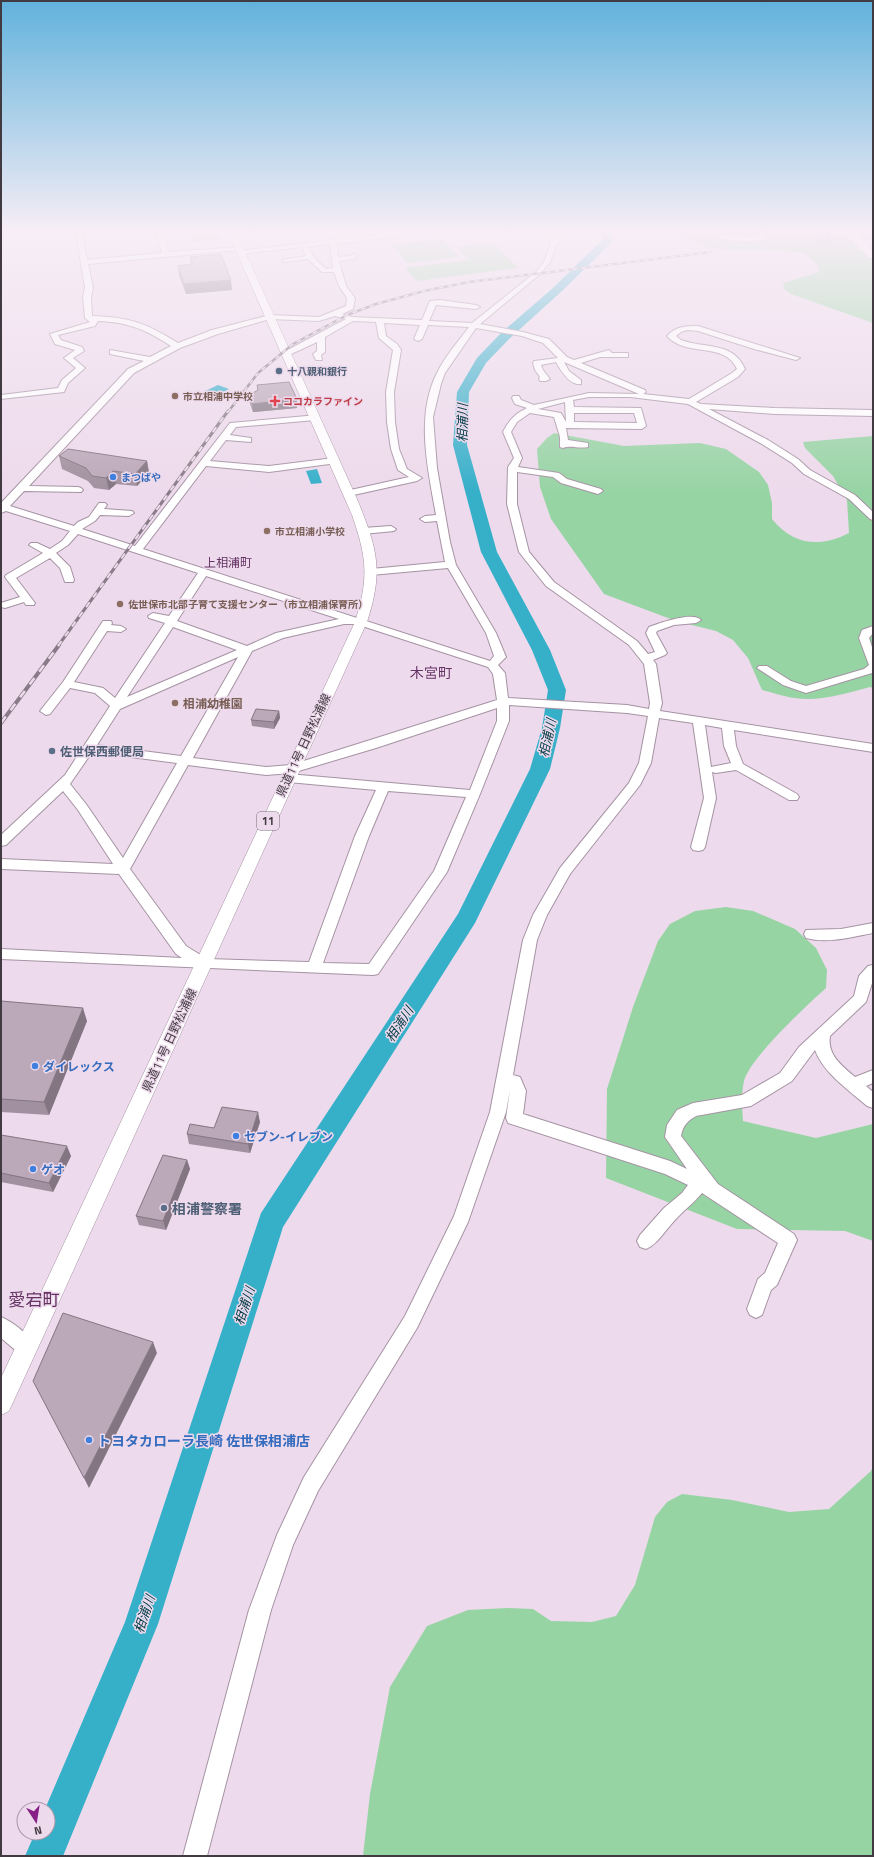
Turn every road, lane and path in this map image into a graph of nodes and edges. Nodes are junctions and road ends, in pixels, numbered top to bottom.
1 (90, 319) edge
2 (108, 319) edge
3 (264, 319) edge
4 (271, 319) edge
5 (352, 319) joint
6 (426, 319) edge
7 (485, 319) edge
8 (380, 321) junction
9 (424, 324) junction
10 (476, 326) junction
11 (321, 336) junction
12 (421, 338) dead end
13 (177, 346) junction
14 (113, 352) dead end
15 (286, 352) junction
16 (625, 355) dead end
17 (319, 358) dead end
18 (796, 358) dead end
19 (562, 359) junction
20 (151, 360) junction
21 (573, 363) junction
22 (543, 379) dead end
23 (614, 380) junction
24 (578, 382) dead end
25 (598, 383) dead end
26 (653, 396) junction
27 (1, 397) edge
28 (568, 399) junction
29 (515, 402) dead end
30 (694, 404) junction
31 (532, 409) junction
32 (569, 410) junction
33 (873, 413) edge
34 (315, 417) junction
35 (565, 425) junction
36 (224, 437) junction
37 (248, 440) dead end
38 (586, 445) dead end
39 (334, 461) junction
40 (204, 463) junction
41 (513, 468) junction
42 (418, 478) junction
43 (435, 483) junction
44 (22, 488) junction
45 (78, 490) dead end
46 (598, 491) dead end
47 (349, 493) junction
48 (2, 507) edge
49 (129, 513) dead end
50 (873, 517) edge
51 (425, 518) dead end
52 (440, 518) junction
53 (391, 529) dead end
54 (77, 530) junction
55 (363, 531) junction
56 (34, 545) dead end
57 (138, 549) junction
58 (50, 553) junction
59 (452, 565) junction
60 (417, 568) junction
61 (204, 570) junction
62 (371, 572) junction
63 (431, 578) dead end
64 (66, 579) dead end
65 (5, 605) dead end
66 (153, 616) dead end
67 (696, 620) dead end
68 (170, 621) junction
69 (361, 622) junction
70 (121, 629) dead end
71 (873, 629) edge
72 (246, 649) junction
73 (646, 658) junction
74 (873, 663) edge
75 (492, 665) junction
76 (873, 666) edge
77 (763, 668) dead end
78 (67, 684) junction
79 (503, 702) junction
80 (117, 706) junction
81 (46, 711) dead end
82 (653, 713) junction
83 (698, 720) junction
84 (728, 725) junction
85 (92, 744) junction
86 (873, 748) edge
87 (187, 757) junction
88 (738, 766) junction
89 (716, 769) dead end
90 (290, 773) junction
91 (63, 784) junction
92 (384, 786) junction
93 (474, 794) junction
94 (793, 796) dead end
95 (1, 842) edge
96 (698, 847) dead end
97 (1, 864) edge
98 (123, 869) junction
99 (873, 928) edge
100 (811, 934) dead end
101 (1, 954) edge
102 (204, 964) junction
103 (314, 967) junction
104 (872, 972) edge
105 (823, 1032) junction
106 (873, 1076) edge
107 (504, 1078) junction
108 (854, 1084) junction
109 (873, 1101) edge
110 (706, 1186) junction
111 (646, 1241) dead end
112 (756, 1309) dead end
113 (1, 1326) edge
114 (27, 1348) junction
115 (1, 1403) edge
116 (195, 1856) edge

1 - 27 street
2 - 13 street
3 - 13 street
4 - 15 main road, 県道11号 日野松浦線 / 11
5 - 8 street
5 - 11 street
6 - 9 street
7 - 10 street
8 - 9 street
8 - 42 street
9 - 10 street
9 - 12 street
10 - 19 street
10 - 43 street
11 - 15 street
11 - 17 street
13 - 20 street
14 - 20 street
15 - 34 main road, 県道11号 日野松浦線 / 11
16 - 21 street
18 - 30 street
19 - 21 street
19 - 22 street
19 - 24 street
20 - 44 street
21 - 23 street
23 - 25 street
23 - 26 street
26 - 28 street
26 - 30 street
28 - 31 street
28 - 32 street
29 - 31 street
30 - 33 street
30 - 50 street
31 - 35 street
31 - 41 street
32 - 35 street
32 - 35 street
34 - 36 street
34 - 39 main road, 県道11号 日野松浦線 / 11
35 - 38 street
36 - 37 street
36 - 40 street
39 - 40 street
39 - 47 main road, 県道11号 日野松浦線 / 11
40 - 57 street
41 - 46 street
41 - 73 street
42 - 43 street
42 - 47 street
43 - 52 street
44 - 45 street
44 - 48 street
47 - 55 main road, 県道11号 日野松浦線 / 11
48 - 54 street
49 - 54 street
51 - 52 street
52 - 59 street
53 - 55 street
54 - 57 street
54 - 58 street
55 - 62 main road, 県道11号 日野松浦線 / 11
56 - 58 street
57 - 61 street
58 - 64 street
58 - 65 street
59 - 60 street
59 - 75 street
60 - 62 street
60 - 63 street
61 - 68 street
61 - 69 street
62 - 69 main road, 県道11号 日野松浦線 / 11
66 - 68 street
67 - 73 street
68 - 72 street
68 - 80 street
69 - 72 street
69 - 75 street
69 - 90 main road, 県道11号 日野松浦線 / 11
70 - 78 street
71 - 74 street
72 - 80 street
72 - 87 street
73 - 82 street
75 - 79 street
76 - 77 street
78 - 80 street
78 - 81 street
79 - 82 street
79 - 90 street
79 - 93 street
80 - 85 street
82 - 83 street
82 - 107 street
83 - 84 street
83 - 96 street
84 - 86 street
84 - 88 street
85 - 87 street
85 - 91 street
87 - 90 street
87 - 98 street
88 - 89 street
88 - 94 street
90 - 92 street
90 - 102 main road, 県道11号 日野松浦線 / 11
91 - 95 street
91 - 98 street
92 - 93 street
92 - 103 street
93 - 103 street
97 - 98 street
98 - 102 street
99 - 100 street
101 - 102 street
102 - 103 street
102 - 114 main road, 県道11号 日野松浦線 / 11
104 - 105 street
105 - 108 street
105 - 110 street
106 - 108 street
107 - 110 street
107 - 116 street
108 - 109 street
110 - 111 street
110 - 112 street
113 - 114 street
114 - 115 main road, 県道11号 日野松浦線 / 11

